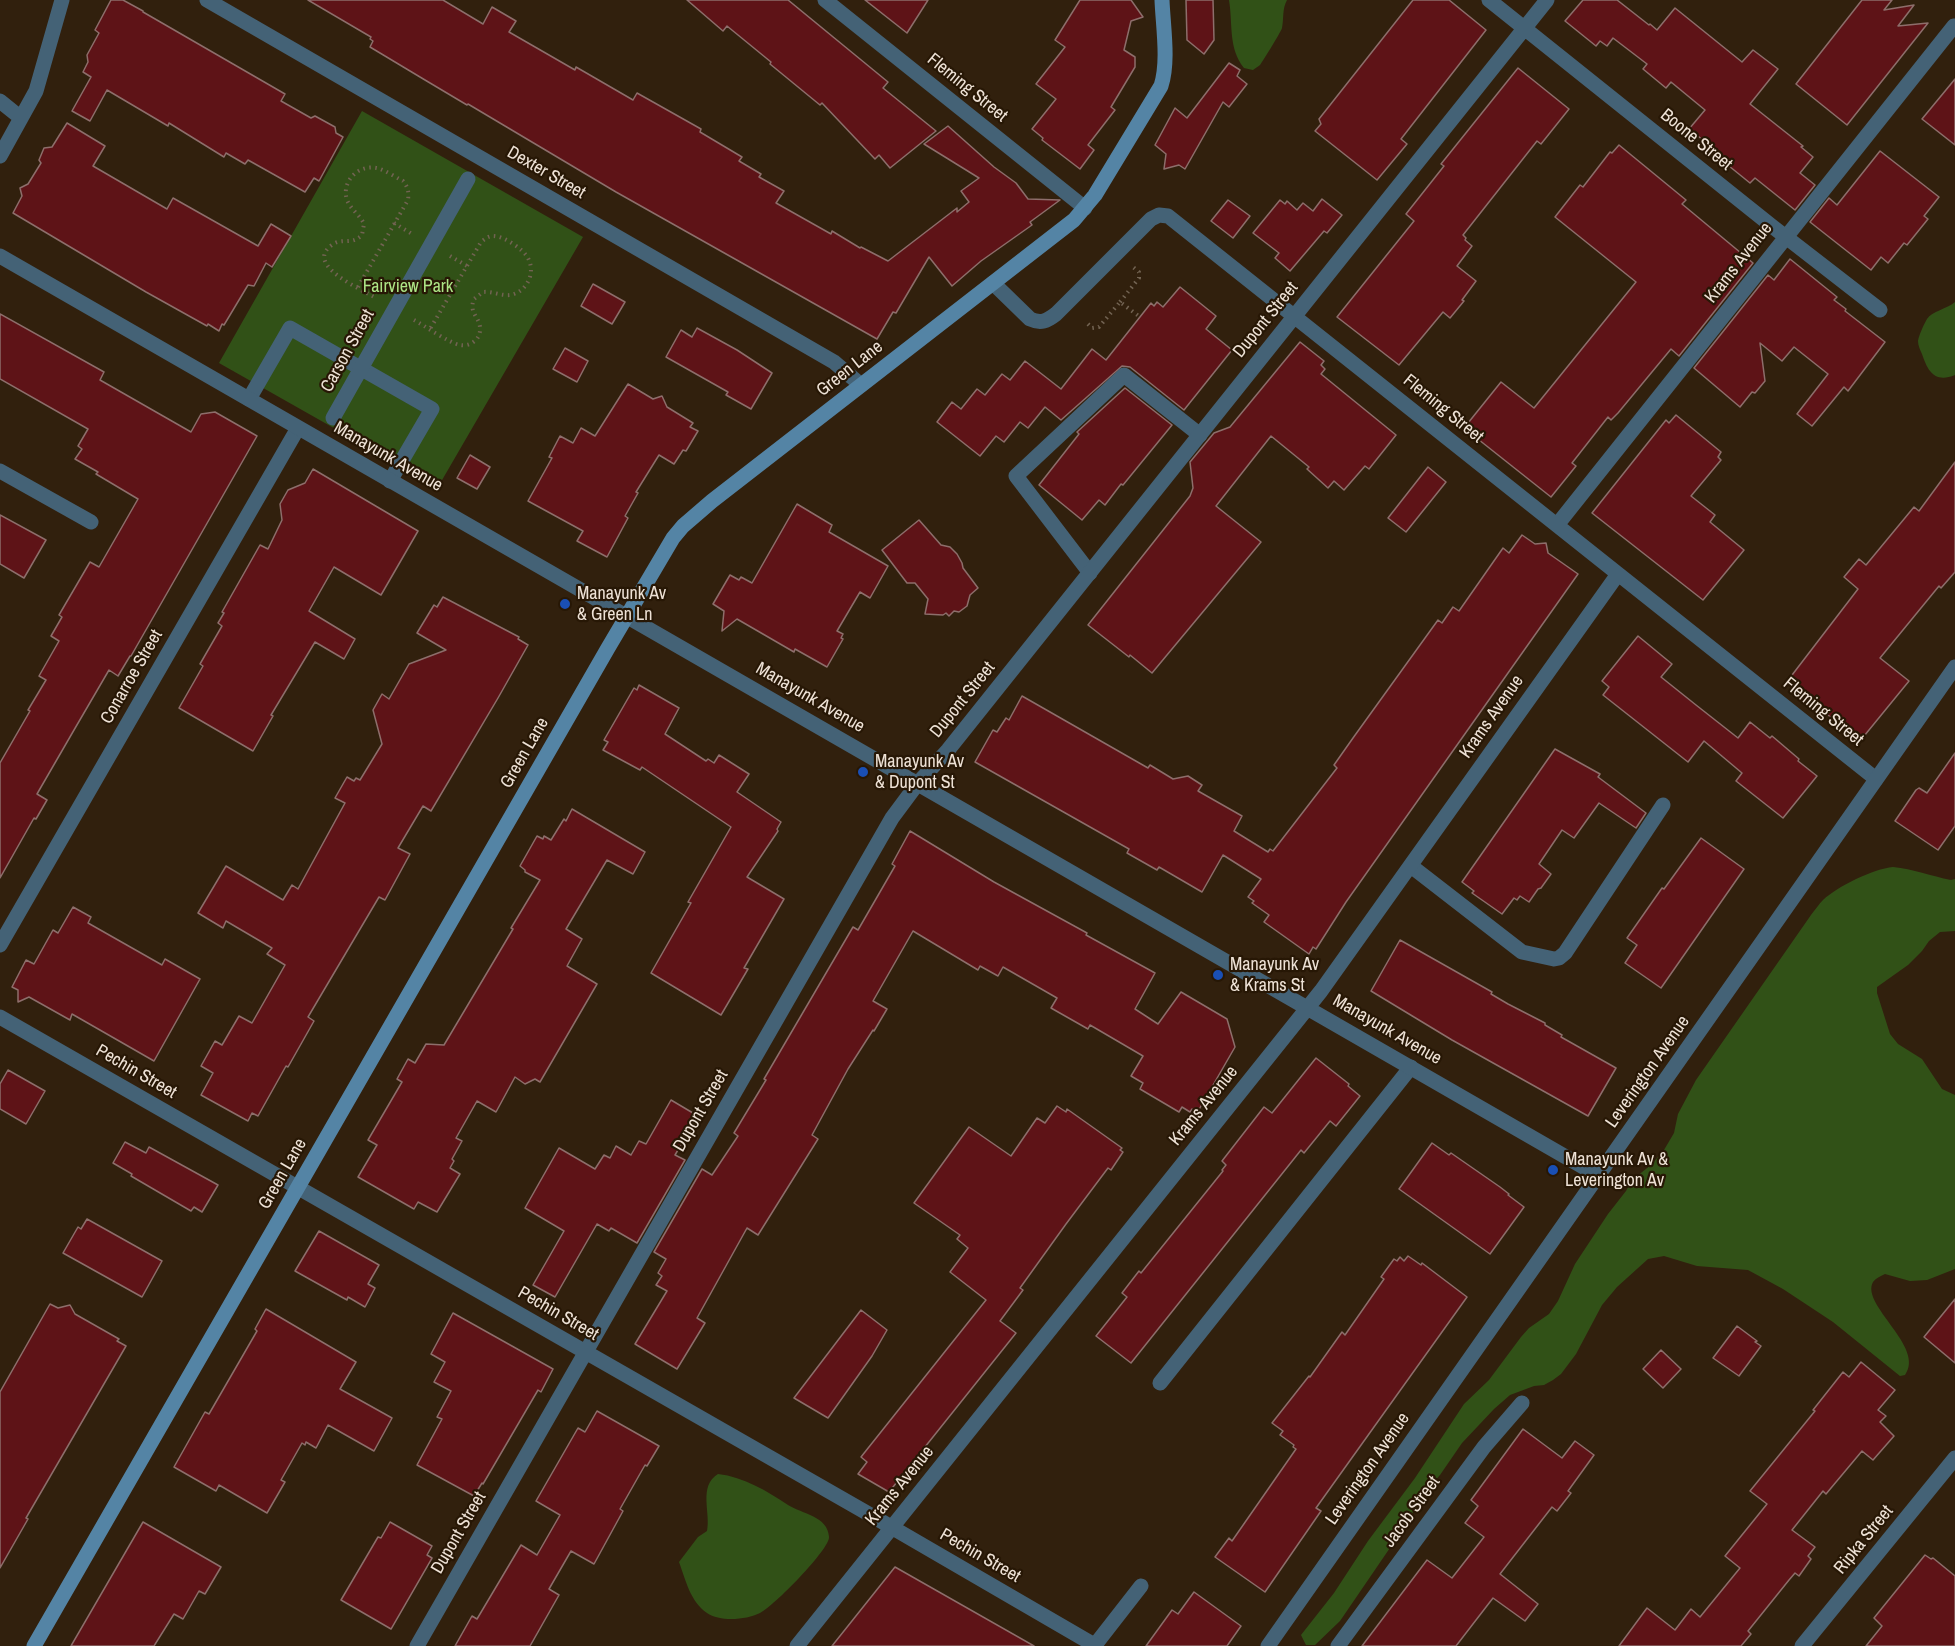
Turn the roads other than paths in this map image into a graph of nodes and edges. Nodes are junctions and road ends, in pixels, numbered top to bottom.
1 (62, 0) edge
2 (207, 0) edge
3 (825, 0) edge
4 (1162, 0) edge
5 (1489, 0) edge
6 (1547, 0) edge
7 (1954, 26) edge
8 (1524, 28) junction
9 (0, 101) edge
10 (21, 118) junction
11 (0, 156) edge
12 (468, 179) dead end
13 (1085, 208) junction
14 (1785, 236) junction
15 (0, 256) edge
16 (993, 283) junction
17 (1880, 310) dead end
18 (1295, 316) junction
19 (361, 368) junction
20 (861, 386) junction
21 (249, 399) junction
22 (333, 418) dead end
23 (298, 428) junction
24 (1200, 435) junction
25 (0, 471) edge
26 (390, 481) junction
27 (91, 522) dead end
28 (1557, 525) junction
29 (1090, 573) junction
30 (1618, 574) junction
31 (626, 616) junction
32 (1955, 667) edge
33 (1876, 779) junction
34 (918, 783) junction
35 (1663, 805) dead end
36 (1411, 866) junction
37 (0, 945) edge
38 (1308, 1007) junction
39 (0, 1017) edge
40 (1411, 1067) junction
41 (1599, 1176) junction
42 (298, 1187) junction
43 (586, 1353) junction
44 (1160, 1383) dead end
45 (1522, 1403) dead end
46 (1955, 1458) edge
47 (891, 1527) junction
48 (1141, 1586) dead end
49 (34, 1646) edge
50 (417, 1646) edge
51 (796, 1646) edge
52 (1096, 1646) edge
53 (1268, 1646) edge
54 (1338, 1646) edge
55 (1802, 1646) edge

1 - 10 street
2 - 20 street, Dexter Street
3 - 13 street, Fleming Street
4 - 13 main road, Green Lane
5 - 8 street, Boone Street
6 - 8 street, Dupont Street
7 - 14 street, Krams Avenue
8 - 14 street, Boone Street
8 - 18 street, Dupont Street
9 - 10 street
10 - 11 street
12 - 19 street, Carson Street
13 - 16 main road, Green Lane
14 - 17 street, Boone Street
14 - 28 street, Krams Avenue
15 - 21 street, Manayunk Avenue
16 - 18 street, Fleming Street
16 - 20 main road, Green Lane
18 - 24 street, Dupont Street
18 - 28 street, Fleming Street
19 - 21 street
19 - 22 street, Carson Street
19 - 26 street
20 - 31 main road, Green Lane
21 - 23 street, Manayunk Avenue
23 - 26 street, Manayunk Avenue
23 - 37 street, Conarroe Street
24 - 29 street, Dupont Street
24 - 29 street
25 - 27 street
26 - 31 street, Manayunk Avenue
28 - 30 street, Fleming Street
29 - 34 street, Dupont Street
30 - 33 street, Fleming Street
30 - 36 street, Krams Avenue
31 - 34 street, Manayunk Avenue
31 - 42 main road, Green Lane
32 - 33 street, Leverington Avenue
33 - 41 street, Leverington Avenue
34 - 38 street, Manayunk Avenue
34 - 43 street, Dupont Street
35 - 36 street
36 - 38 street, Krams Avenue
38 - 40 street, Manayunk Avenue
38 - 47 street, Krams Avenue
39 - 42 street, Pechin Street
40 - 41 street, Manayunk Avenue
40 - 44 street
41 - 53 street, Leverington Avenue
42 - 43 street, Pechin Street
42 - 49 main road, Green Lane
43 - 47 street, Pechin Street
43 - 50 street, Dupont Street
45 - 54 street, Jacob Street
46 - 55 street, Ripka Street
47 - 51 street, Krams Avenue
47 - 52 street, Pechin Street
48 - 52 street

